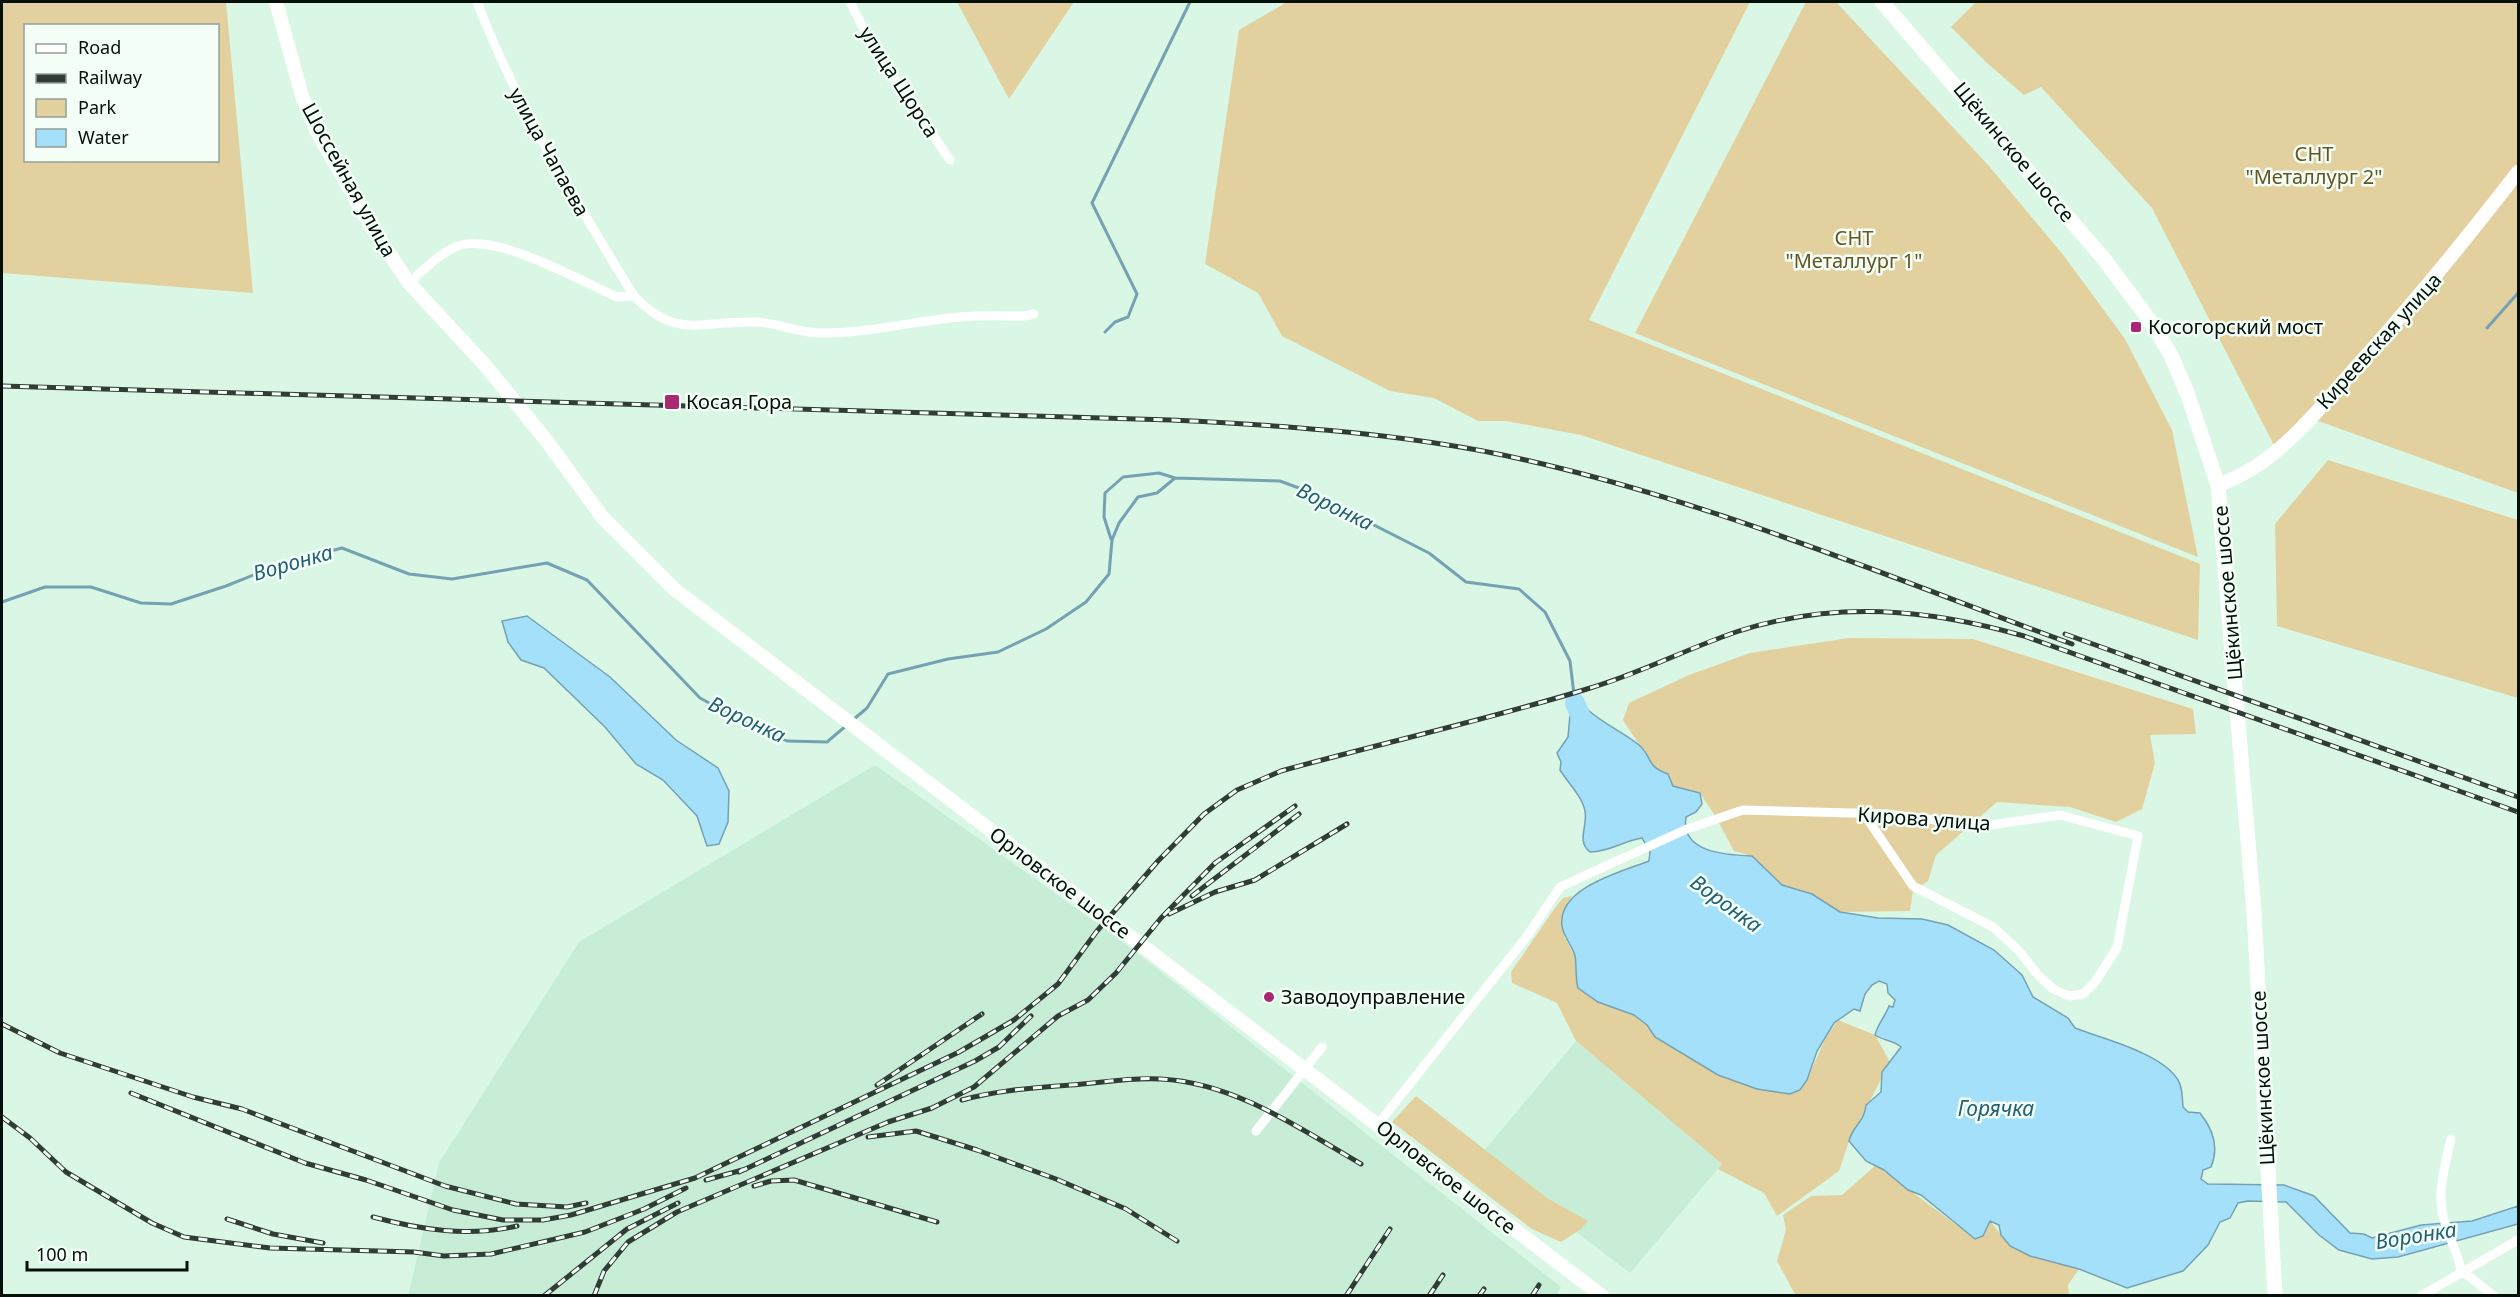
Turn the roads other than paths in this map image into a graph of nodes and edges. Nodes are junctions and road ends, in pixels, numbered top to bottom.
1 (276, 2) edge
2 (477, 2) edge
3 (849, 2) edge
4 (1882, 2) edge
5 (950, 160) dead end
6 (2518, 172) edge
7 (409, 283) junction
8 (634, 296) junction
9 (1034, 314) dead end
10 (546, 440) joint
11 (2218, 485) junction
12 (1864, 814) junction
13 (1322, 1047) dead end
14 (1378, 1124) junction
15 (1256, 1131) dead end
16 (2451, 1140) dead end
17 (2518, 1240) edge
18 (2465, 1272) junction
19 (1581, 1290) edge
20 (1602, 1296) edge
21 (2275, 1296) edge
22 (2421, 1296) edge
23 (2494, 1296) edge

1 - 7 main road, Шоссейная улица
2 - 8 street, улица Чапаева
3 - 5 street, улица Щорса
4 - 11 main road, Щёкинское шоссе
6 - 11 main road, Киреевская улица
7 - 8 street
7 - 10 main road, Шоссейная улица
8 - 9 street, улица Чапаева
10 - 14 main road, Орловское шоссе
11 - 21 main road, Щёкинское шоссе
12 - 12 street, Кирова улица
12 - 14 street, Кирова улица
13 - 15 street
14 - 19 main road, Орловское шоссе
16 - 18 street
17 - 18 street
18 - 22 street
18 - 23 street
19 - 20 main road, Орловское шоссе

